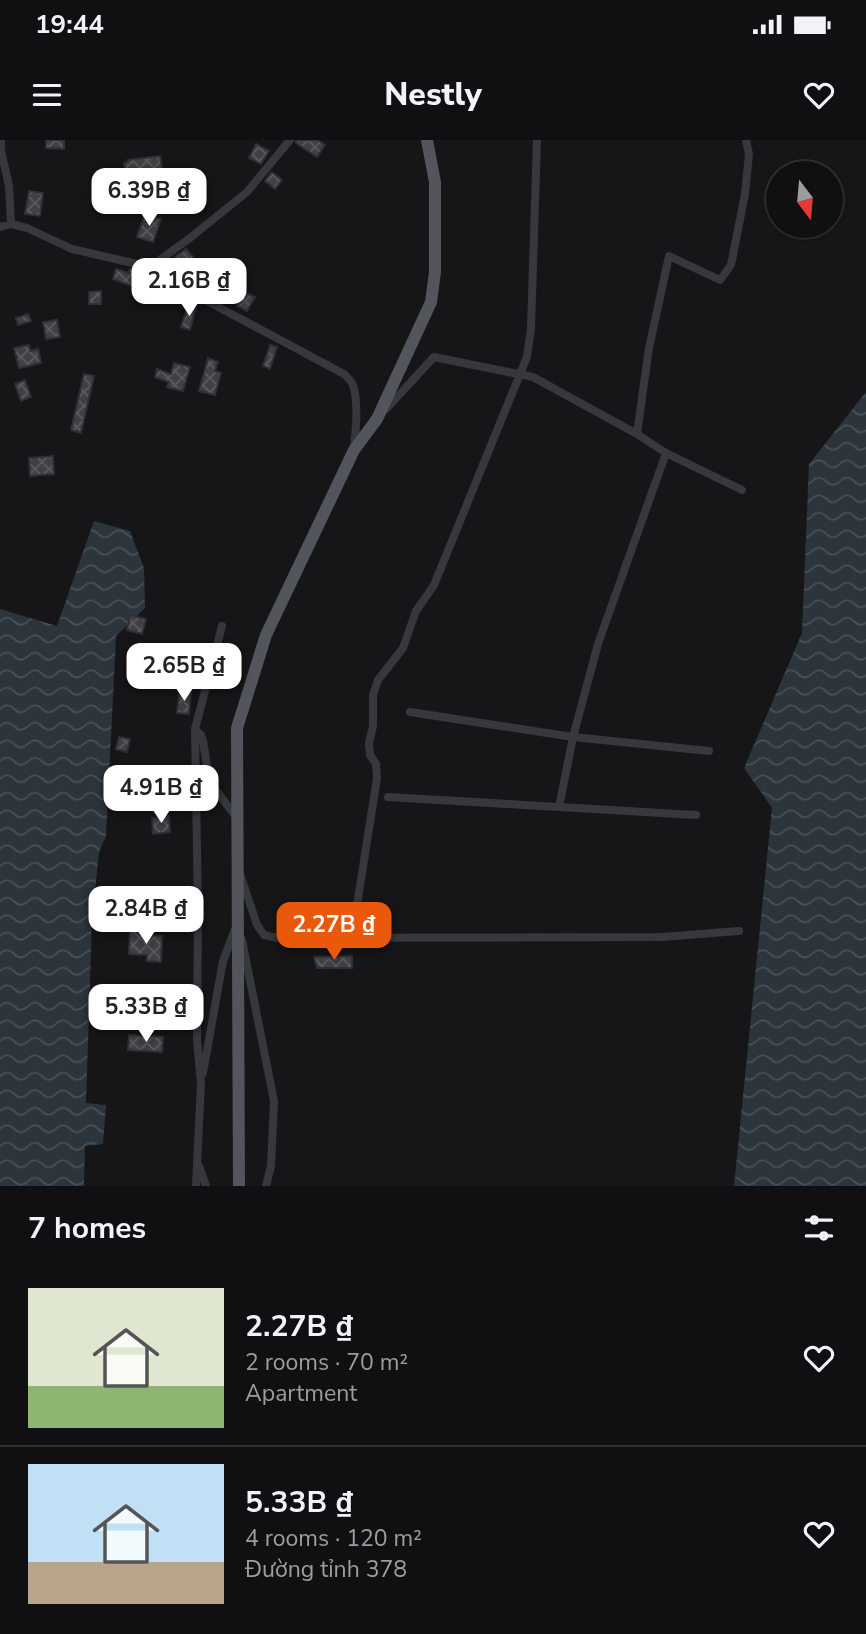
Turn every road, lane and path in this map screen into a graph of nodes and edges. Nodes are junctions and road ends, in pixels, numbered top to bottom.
1 (1, 140) edge
2 (289, 140) edge
3 (427, 140) edge
4 (537, 140) edge
5 (746, 140) edge
6 (11, 224) junction
7 (0, 227) edge
8 (150, 267) junction
9 (520, 375) junction
10 (377, 419) junction
11 (637, 434) junction
12 (354, 450) junction
13 (666, 453) junction
14 (743, 490) dead end
15 (222, 626) dead end
16 (410, 712) dead end
17 (195, 729) junction
18 (573, 737) junction
19 (709, 751) dead end
20 (388, 797) dead end
21 (559, 807) junction
22 (696, 814) dead end
23 (238, 819) junction
24 (238, 867) junction
25 (238, 920) junction
26 (739, 931) dead end
27 (352, 937) junction
28 (201, 1083) junction
29 (197, 1160) junction
30 (196, 1186) edge
31 (206, 1186) edge
32 (239, 1186) edge
33 (266, 1186) edge

1 - 6 street
2 - 8 street
3 - 10 main road
4 - 9 street
5 - 11 street
6 - 7 street
6 - 8 street
8 - 12 street
9 - 10 street
9 - 11 street
9 - 27 street
10 - 12 main road
11 - 13 street
12 - 23 main road
13 - 14 street
13 - 18 street
15 - 17 street
16 - 18 street
17 - 23 street
17 - 28 street
18 - 19 street
18 - 21 street
20 - 21 street
21 - 22 street
23 - 24 main road
24 - 25 main road
24 - 27 street
25 - 28 street
25 - 32 main road
25 - 33 street
26 - 27 street
28 - 29 street
29 - 30 street
29 - 31 street

